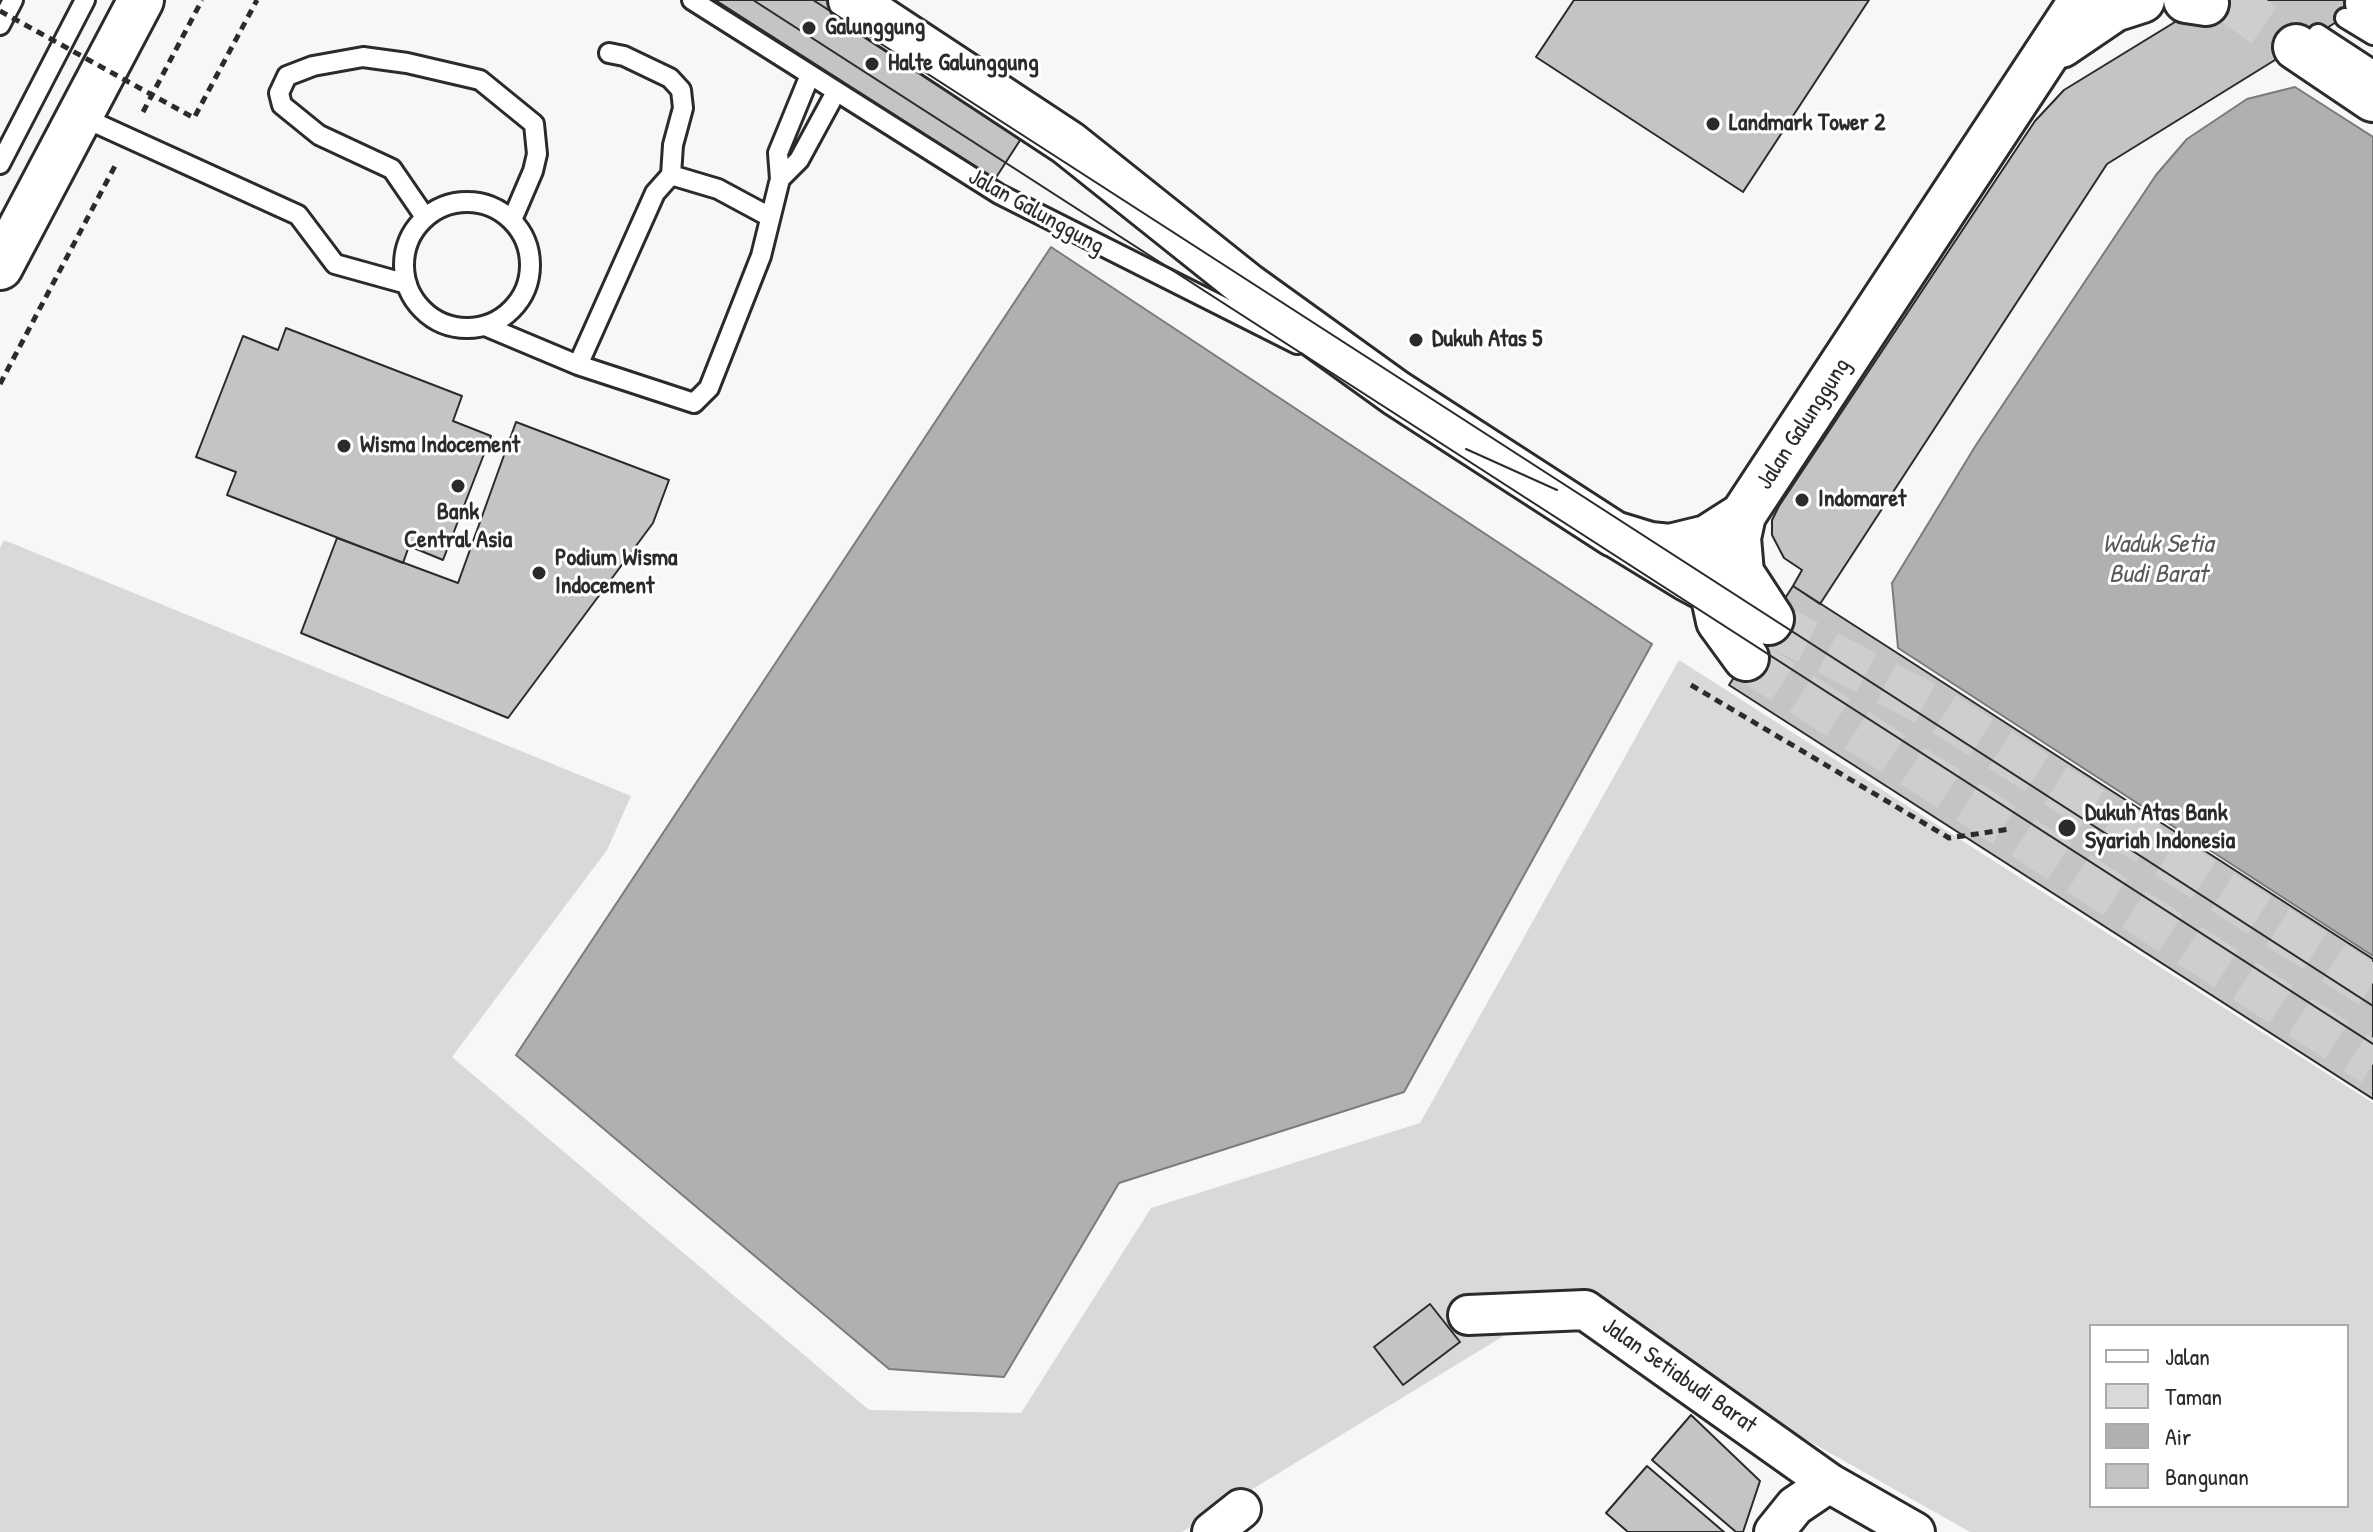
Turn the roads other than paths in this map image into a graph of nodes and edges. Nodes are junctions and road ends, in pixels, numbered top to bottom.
1 (13, 0) edge
2 (85, 0) edge
3 (141, 0) edge
4 (692, 0) edge
5 (851, 0) edge
6 (2047, 0) edge
7 (2082, 0) edge
8 (2142, 0) edge
9 (0, 25) edge
10 (2307, 41) joint
11 (609, 53) dead end
12 (2044, 59) junction
13 (2373, 70) edge
14 (810, 75) junction
15 (836, 92) junction
16 (2373, 99) edge
17 (80, 116) junction
18 (0, 164) edge
19 (671, 175) junction
20 (780, 179) junction
21 (425, 217) junction
22 (770, 217) junction
23 (512, 220) junction
24 (0, 267) edge
25 (407, 284) junction
26 (485, 326) junction
27 (578, 365) junction
28 (1396, 393) junction
29 (1743, 515) junction
30 (1614, 534) junction
31 (1713, 593) junction
32 (1746, 658) tunnel mouth
33 (1468, 1315) dead end
34 (1829, 1483) junction
35 (1774, 1532) edge
36 (1915, 1532) edge

1 - 9 lane
2 - 18 lane
3 - 17 main road
4 - 14 lane, Jalan Galunggung
5 - 28 main road, Jalan Galunggung
6 - 12 main road
7 - 12 main road, Jalan Galunggung
8 - 12 main road
10 - 13 lane
10 - 16 main road
11 - 19 lane
12 - 29 main road, Jalan Galunggung
14 - 15 lane, Jalan Galunggung
14 - 20 lane
15 - 20 lane
15 - 28 lane, Jalan Galunggung
17 - 24 main road
17 - 25 lane
19 - 22 lane
19 - 27 lane
20 - 22 lane
21 - 23 lane
21 - 23 lane
21 - 25 lane
22 - 27 lane
23 - 26 lane
25 - 26 lane
26 - 27 lane
28 - 30 main road, Jalan Galunggung
29 - 30 main road, Jalan Galunggung
29 - 31 main road
29 - 31 main road
30 - 31 main road
31 - 32 main road
33 - 34 street, Jalan Setiabudi Barat
34 - 35 street
34 - 36 street, Jalan Setiabudi Barat

